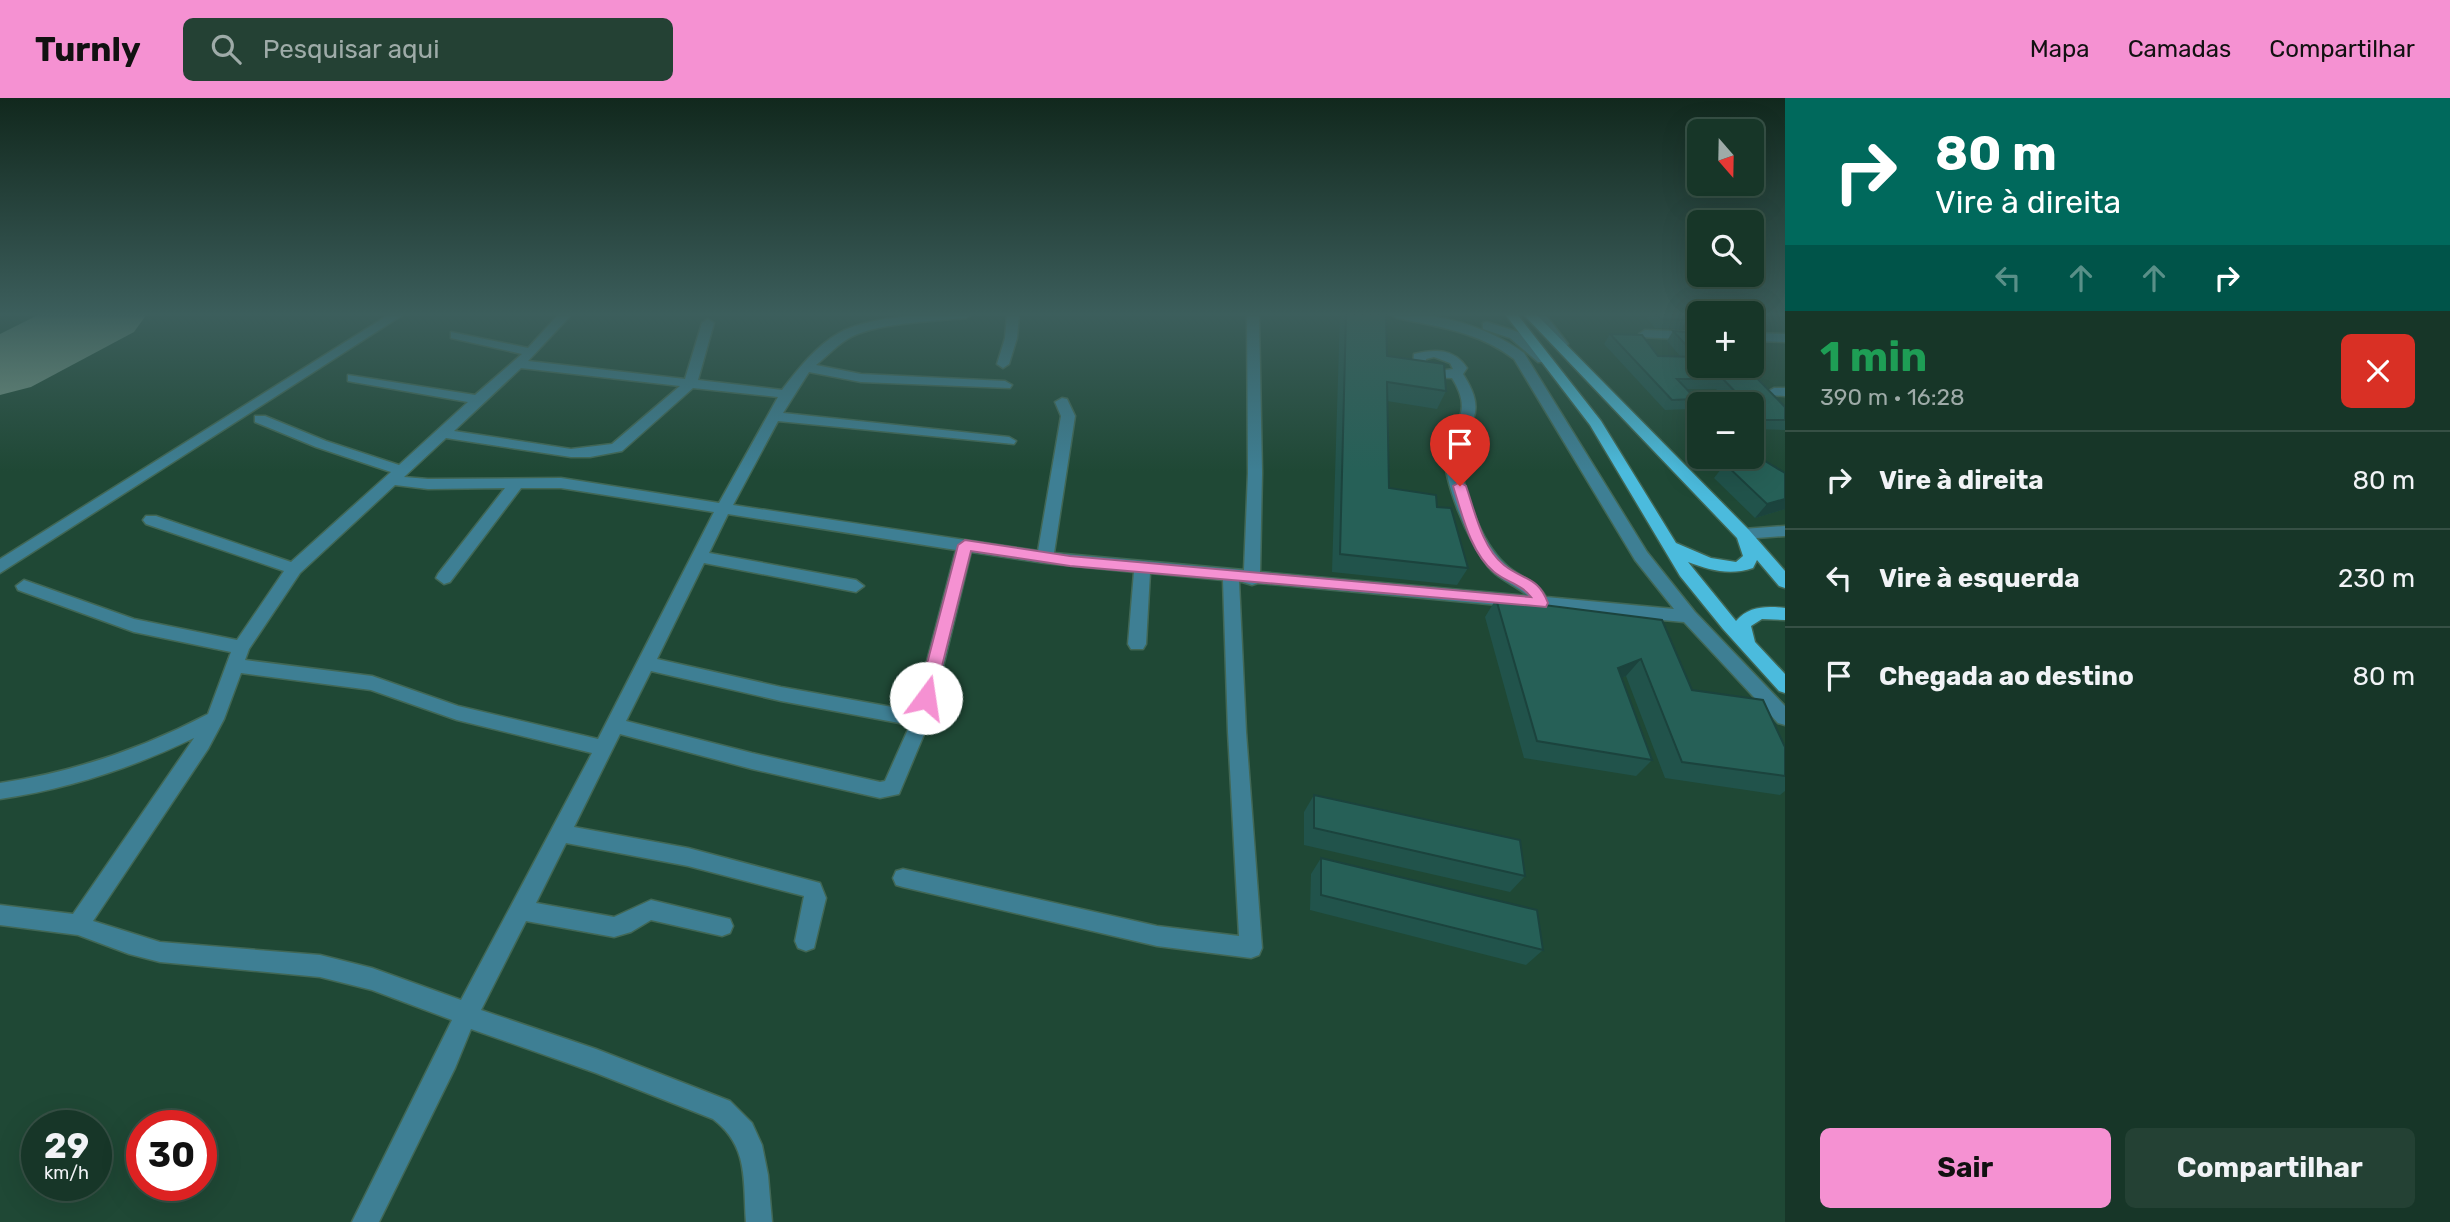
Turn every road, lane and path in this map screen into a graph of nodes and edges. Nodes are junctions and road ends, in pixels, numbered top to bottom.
1 (315, 366) edge
2 (516, 366) edge
3 (586, 366) edge
4 (695, 366) edge
5 (1254, 366) edge
6 (1526, 366) edge
7 (1550, 366) edge
8 (1554, 366) edge
9 (1583, 366) edge
10 (806, 367) joint
11 (1455, 374) dead end
12 (353, 378) dead end
13 (691, 381) junction
14 (1566, 382) junction
15 (1005, 385) dead end
16 (786, 394) junction
17 (478, 400) junction
18 (1062, 402) dead end
19 (774, 416) junction
20 (260, 419) dead end
21 (442, 433) junction
22 (1009, 442) dead end
23 (397, 475) junction
24 (515, 486) junction
25 (723, 509) junction
26 (151, 520) dead end
27 (1785, 531) edge
28 (1746, 538) junction
29 (1664, 539) junction
30 (965, 545) junction
31 (701, 558) junction
32 (1045, 558) junction
33 (0, 567) edge
34 (1142, 568) junction
35 (294, 569) junction
36 (1231, 577) junction
37 (443, 578) dead end
38 (1252, 579) junction
39 (1785, 582) edge
40 (24, 586) dead end
41 (856, 586) dead end
42 (1541, 603) junction
43 (1785, 614) edge
44 (1689, 616) junction
45 (1137, 644) dead end
46 (1747, 645) junction
47 (241, 646) junction
48 (646, 663) junction
49 (234, 665) junction
50 (1785, 686) edge
51 (1785, 718) edge
52 (215, 719) junction
53 (921, 720) junction
54 (615, 725) junction
55 (604, 748) junction
56 (0, 791) edge
57 (561, 834) junction
58 (903, 878) dead end
59 (521, 910) junction
60 (0, 915) edge
61 (78, 925) junction
62 (722, 926) dead end
63 (806, 941) dead end
64 (466, 1015) junction
65 (365, 1222) edge
66 (759, 1222) edge

1 - 33 street
2 - 17 street
3 - 13 street
4 - 13 street
5 - 38 street
6 - 44 street
7 - 14 street
8 - 14 main road
9 - 28 main road
10 - 15 street
10 - 16 street
11 - 42 street
12 - 17 street
13 - 16 street
13 - 21 street
14 - 29 main road
16 - 19 street
17 - 21 street
18 - 32 street
19 - 22 street
19 - 25 street
20 - 23 street
21 - 23 street
23 - 24 street
23 - 35 street
24 - 25 street
24 - 37 street
25 - 30 street
25 - 31 street
26 - 35 street
27 - 28 street
28 - 29 main road
28 - 39 main road
29 - 46 main road
30 - 32 street
30 - 53 street
31 - 41 street
31 - 48 street
32 - 34 street
34 - 36 street
34 - 45 street
35 - 47 street
36 - 38 street
36 - 58 street
38 - 42 street
40 - 47 street
42 - 44 street
43 - 46 main road
44 - 51 street
46 - 50 main road
47 - 49 street
48 - 53 street
48 - 54 street
49 - 52 street
49 - 55 street
52 - 56 street
52 - 61 street
53 - 54 street
54 - 55 street
55 - 57 street
57 - 59 street
57 - 63 street
59 - 62 street
59 - 64 street
60 - 61 street
61 - 64 street
64 - 65 street
64 - 66 street

